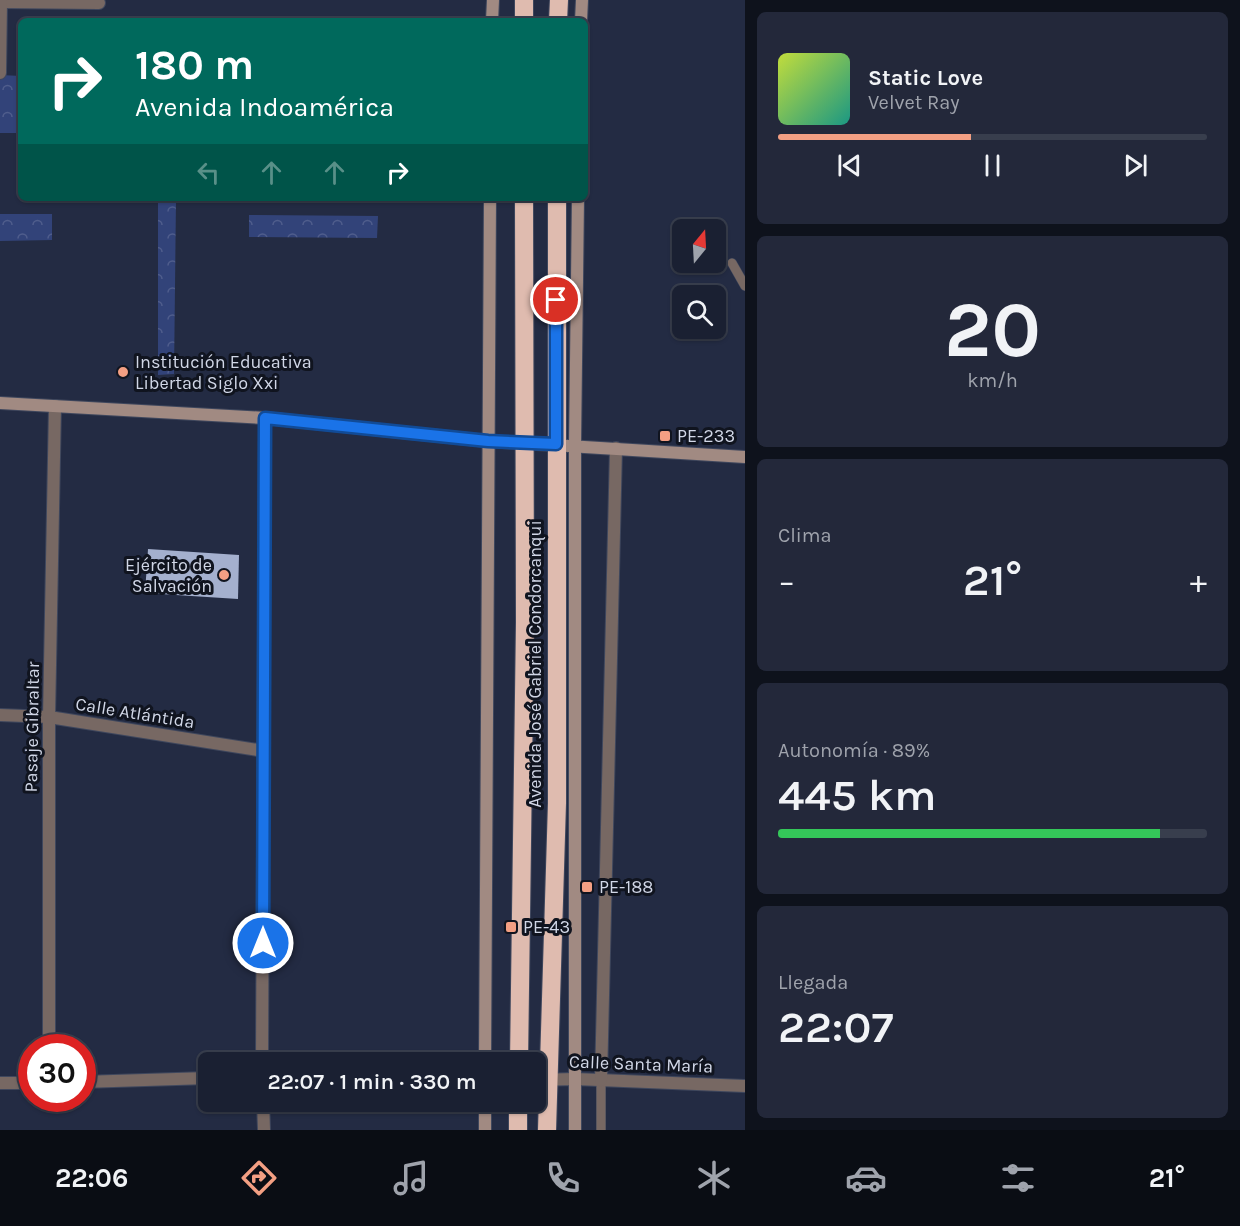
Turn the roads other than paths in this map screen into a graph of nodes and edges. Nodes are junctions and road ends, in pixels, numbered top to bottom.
1 (493, 0) edge
2 (524, 0) edge
3 (559, 0) edge
4 (582, 0) edge
5 (0, 2) edge
6 (99, 3) dead end
7 (492, 18) edge
8 (524, 18) edge
9 (558, 18) edge
10 (581, 18) edge
11 (0, 73) edge
12 (490, 201) edge
13 (524, 201) edge
14 (557, 201) edge
15 (578, 201) edge
16 (732, 263) dead end
17 (745, 286) edge
18 (0, 404) edge
19 (55, 406) junction
20 (265, 418) junction
21 (488, 441) junction
22 (524, 442) junction
23 (556, 444) junction
24 (574, 445) junction
25 (616, 448) junction
26 (745, 457) edge
27 (0, 715) edge
28 (49, 717) junction
29 (264, 751) junction
30 (48, 1034) edge
31 (262, 1052) edge
32 (485, 1052) edge
33 (519, 1052) edge
34 (543, 1052) edge
35 (198, 1078) edge
36 (546, 1079) edge
37 (575, 1079) junction
38 (601, 1080) junction
39 (96, 1082) edge
40 (0, 1083) edge
41 (18, 1083) edge
42 (745, 1086) edge
43 (263, 1112) edge
44 (485, 1112) edge
45 (518, 1112) edge
46 (546, 1112) edge
47 (602, 1129) edge
48 (264, 1130) edge
49 (485, 1130) edge
50 (518, 1130) edge
51 (548, 1130) edge
52 (575, 1130) edge

1 - 7 street
2 - 8 highway
3 - 9 highway
4 - 10 street
5 - 6 street
5 - 11 street
12 - 21 street
13 - 22 highway, Avenida José Gabriel Condorcanqui
14 - 23 highway, Avenida José Gabriel Condorcanqui
15 - 24 street
16 - 17 lane
18 - 19 street
19 - 20 street
19 - 28 street, Pasaje Gibraltar
20 - 21 street
20 - 29 street
21 - 22 street
21 - 32 street
22 - 23 street
22 - 33 highway, Avenida José Gabriel Condorcanqui
23 - 24 street
23 - 34 highway, Avenida José Gabriel Condorcanqui
24 - 25 street
24 - 37 street
25 - 26 street
25 - 38 street
27 - 28 street, Calle Atlántida
28 - 29 street, Calle Atlántida
28 - 30 street, Pasaje Gibraltar
29 - 31 street
35 - 39 street
36 - 37 street, Calle Santa María
37 - 38 street, Calle Santa María
37 - 52 street
38 - 42 street, Calle Santa María
38 - 47 lane
40 - 41 street
43 - 48 street
44 - 49 street
45 - 50 highway
46 - 51 highway, Avenida José Gabriel Condorcanqui

